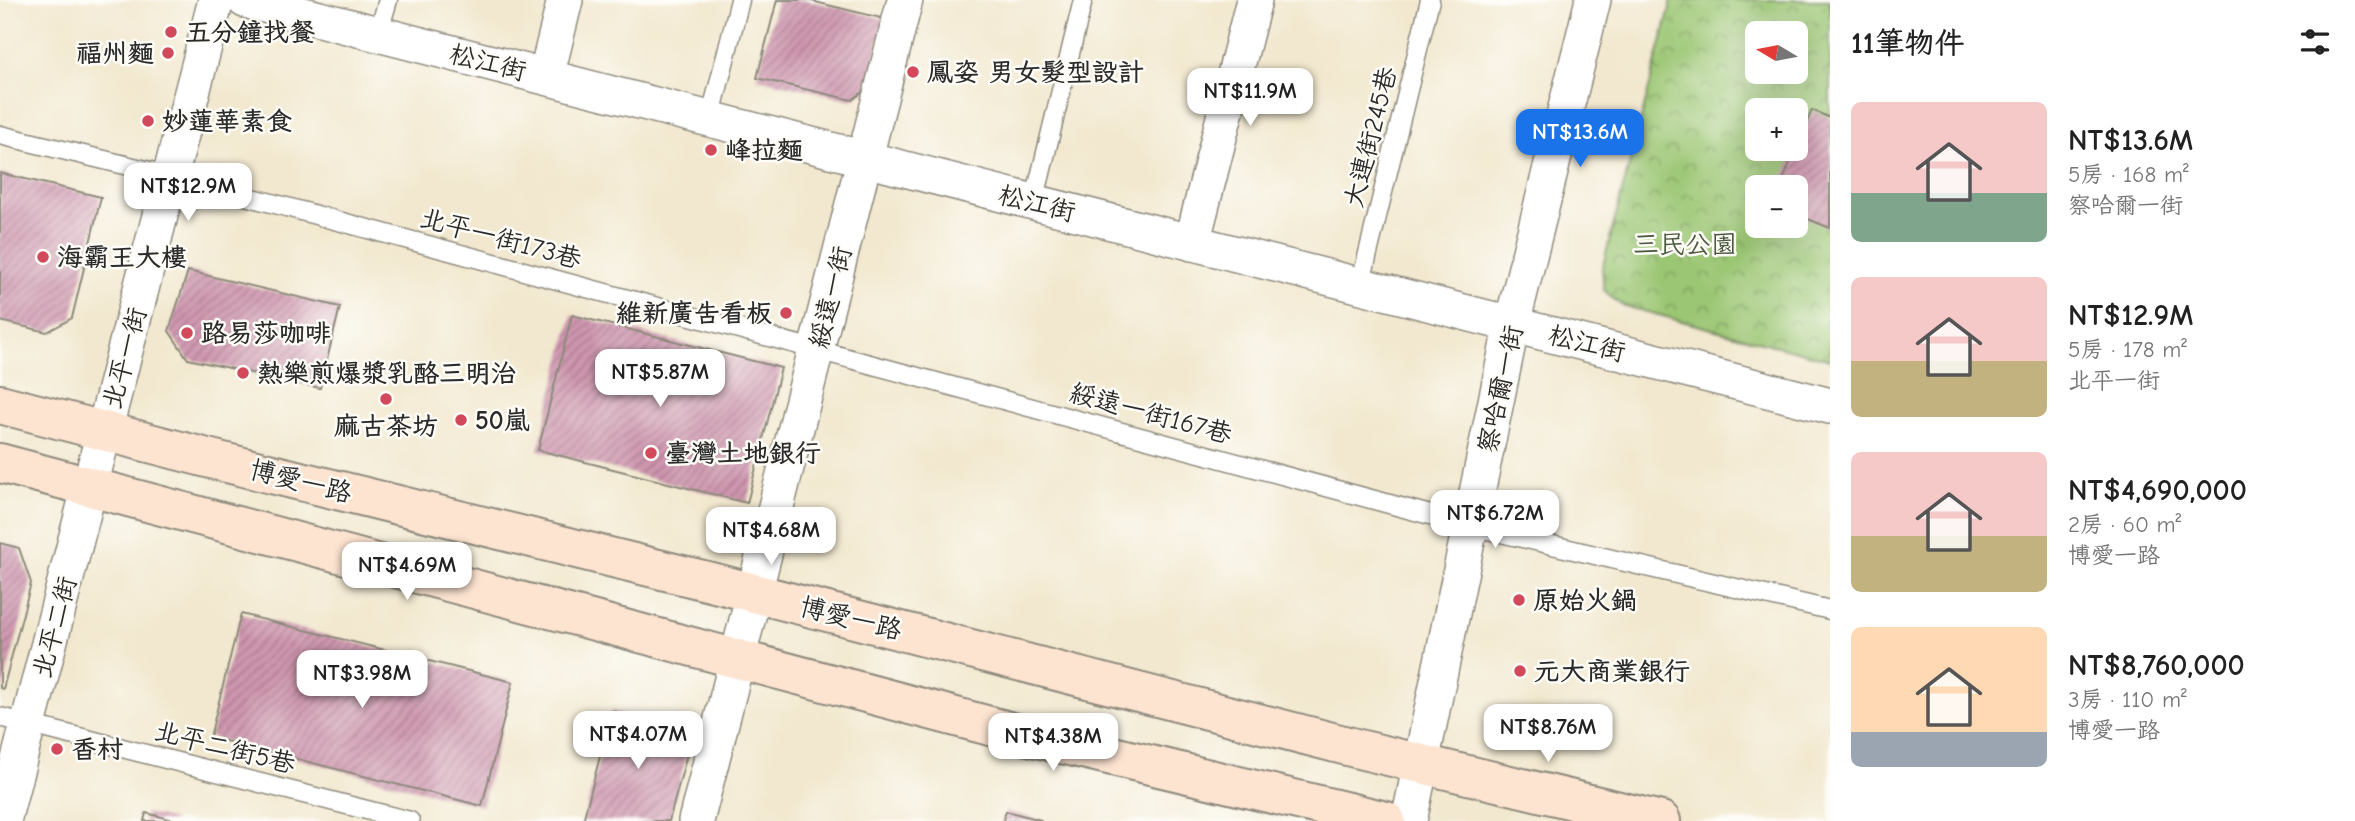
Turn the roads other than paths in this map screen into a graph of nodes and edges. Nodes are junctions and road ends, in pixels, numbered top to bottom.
1 (216, 0) edge
2 (245, 0) edge
3 (388, 0) edge
4 (565, 0) edge
5 (740, 0) edge
6 (905, 0) edge
7 (1083, 0) edge
8 (1254, 0) edge
9 (1430, 0) edge
10 (1593, 0) edge
11 (378, 34) junction
12 (546, 77) junction
13 (710, 119) junction
14 (0, 135) edge
15 (865, 159) junction
16 (171, 176) junction
17 (1034, 202) junction
18 (1192, 243) junction
19 (1360, 286) junction
20 (1512, 324) junction
21 (817, 350) junction
22 (0, 404) edge
23 (1830, 406) edge
24 (105, 432) junction
25 (0, 463) edge
26 (90, 489) junction
27 (1471, 526) junction
28 (755, 593) junction
29 (1830, 610) edge
30 (738, 659) junction
31 (14, 721) edge
32 (1422, 764) junction
33 (3, 821) edge
34 (410, 821) edge
35 (695, 821) edge
36 (1386, 821) edge
37 (1409, 821) edge
38 (1661, 821) edge

1 - 16 street, 北平一街
2 - 11 street, 松江街
3 - 11 lane
4 - 12 street
5 - 13 lane
6 - 15 street, 綏遠一街
7 - 17 lane
8 - 18 street
9 - 19 lane, 大連街245巷
10 - 20 street, 察哈爾一街
11 - 12 street, 松江街
12 - 13 street, 松江街
13 - 15 street, 松江街
14 - 16 lane, 北平一街173巷
15 - 17 street, 松江街
15 - 21 street, 綏遠一街
16 - 21 lane, 北平一街173巷
16 - 24 street, 北平一街
17 - 18 street, 松江街
18 - 19 street, 松江街
19 - 20 street, 松江街
20 - 23 street, 松江街
20 - 27 street, 察哈爾一街
21 - 27 lane, 綏遠一街167巷
21 - 28 street, 綏遠一街
22 - 24 main road, 博愛一路
24 - 26 street, 北平二街
24 - 28 main road, 博愛一路
25 - 26 main road
26 - 30 main road
26 - 31 street, 北平二街
27 - 29 lane, 綏遠一街167巷
27 - 32 street, 察哈爾一街
28 - 30 street, 綏遠一街
28 - 32 main road, 博愛一路
30 - 35 street, 綏遠一街
30 - 36 main road
31 - 33 street, 北平二街
31 - 34 lane, 北平二街5巷
32 - 37 street, 察哈爾一街
32 - 38 main road, 博愛一路

